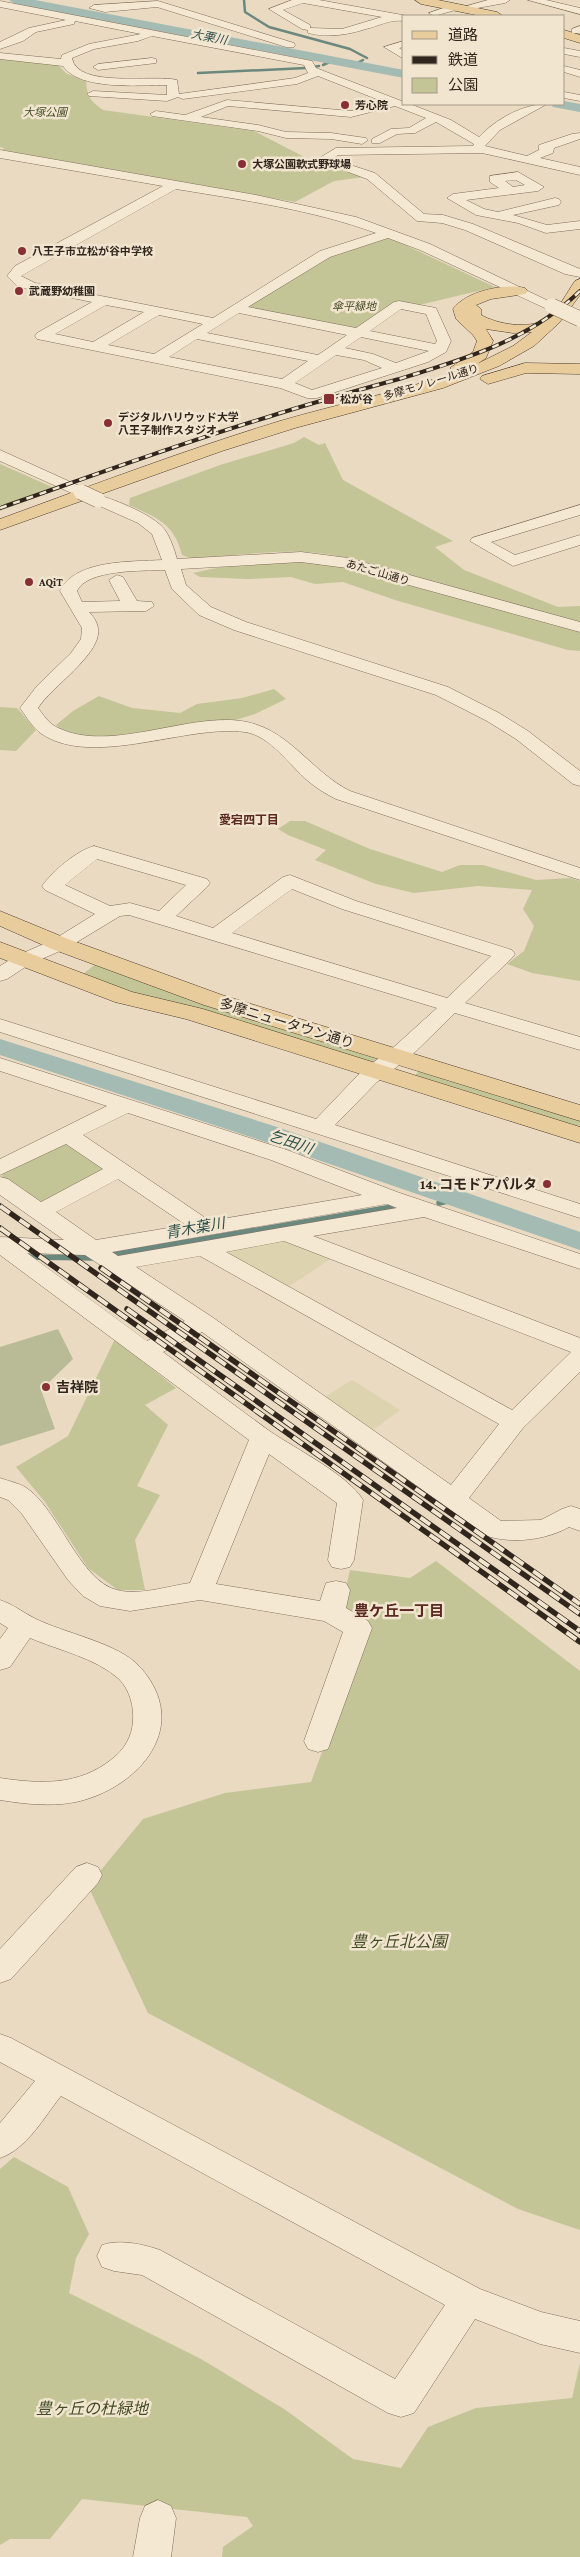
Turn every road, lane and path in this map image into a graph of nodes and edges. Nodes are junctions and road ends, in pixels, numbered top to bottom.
1 (302, 0) edge
2 (421, 0) edge
3 (504, 0) edge
4 (533, 0) edge
5 (552, 1) edge
6 (0, 4) edge
7 (326, 4) junction
8 (459, 5) edge
9 (94, 8) dead end
10 (580, 11) edge
11 (434, 13) dead end
12 (494, 15) edge
13 (512, 15) dead end
14 (399, 17) edge
15 (287, 18) junction
16 (79, 20) junction
17 (340, 20) dead end
18 (367, 26) junction
19 (309, 29) joint
20 (156, 34) junction
21 (402, 44) edge
22 (0, 46) edge
23 (565, 51) edge
24 (580, 54) edge
25 (402, 55) edge
26 (0, 56) edge
27 (270, 56) junction
28 (152, 61) dead end
29 (68, 66) junction
30 (169, 71) dead end
31 (317, 72) junction
32 (92, 79) junction
33 (118, 81) junction
34 (94, 94) junction
35 (565, 94) edge
36 (580, 98) edge
37 (394, 103) junction
38 (539, 105) edge
39 (264, 106) junction
40 (109, 107) dead end
41 (188, 117) junction
42 (434, 118) junction
43 (218, 123) junction
44 (344, 129) dead end
45 (315, 136) junction
46 (576, 136) dead end
47 (376, 141) junction
48 (391, 143) dead end
49 (478, 145) junction
50 (0, 154) edge
51 (307, 159) dead end
52 (529, 159) junction
53 (322, 160) junction
54 (580, 162) edge
55 (564, 168) junction
56 (580, 171) edge
57 (174, 185) junction
58 (510, 190) dead end
59 (555, 202) dead end
60 (496, 214) junction
61 (510, 218) junction
62 (580, 225) edge
63 (469, 227) junction
64 (390, 233) junction
65 (446, 233) dead end
66 (580, 273) edge
67 (580, 284) edge
68 (520, 291) junction
69 (104, 300) junction
70 (237, 309) junction
71 (156, 311) junction
72 (580, 311) edge
73 (552, 314) junction
74 (580, 319) edge
75 (215, 322) junction
76 (359, 332) junction
77 (195, 335) junction
78 (96, 346) junction
79 (548, 347) junction
80 (520, 348) junction
81 (441, 349) junction
82 (333, 350) junction
83 (157, 358) junction
84 (319, 359) junction
85 (580, 364) edge
86 (395, 368) junction
87 (580, 369) edge
88 (441, 376) junction
89 (458, 383) junction
90 (284, 384) junction
91 (429, 397) junction
92 (0, 455) edge
93 (79, 491) junction
94 (101, 501) junction
95 (580, 510) edge
96 (0, 517) edge
97 (0, 525) edge
98 (0, 531) edge
99 (0, 538) edge
100 (580, 540) edge
101 (171, 565) junction
102 (117, 580) dead end
103 (76, 607) junction
104 (580, 627) edge
105 (580, 780) edge
106 (580, 874) edge
107 (110, 914) junction
108 (0, 918) edge
109 (162, 919) junction
110 (216, 935) junction
111 (60, 944) junction
112 (0, 949) edge
113 (31, 963) junction
114 (0, 975) edge
115 (0, 992) edge
116 (449, 1005) junction
117 (0, 1025) edge
118 (580, 1044) edge
119 (396, 1056) junction
120 (0, 1064) edge
121 (377, 1072) junction
122 (127, 1105) junction
123 (580, 1113) edge
124 (320, 1128) junction
125 (68, 1135) junction
126 (580, 1135) edge
127 (0, 1168) edge
128 (120, 1170) junction
129 (0, 1184) edge
130 (390, 1197) junction
131 (425, 1209) junction
132 (41, 1211) junction
133 (580, 1211) edge
134 (286, 1234) junction
135 (206, 1239) junction
136 (7, 1249) edge
137 (104, 1256) junction
138 (580, 1262) edge
139 (203, 1322) junction
140 (580, 1347) edge
141 (146, 1351) junction
142 (580, 1358) edge
143 (514, 1422) junction
144 (263, 1438) junction
145 (0, 1487) edge
146 (454, 1499) junction
147 (577, 1516) edge
148 (341, 1560) dead end
149 (200, 1591) junction
150 (0, 1610) edge
151 (24, 1625) junction
152 (0, 1660) edge
153 (318, 1741) dead end
154 (0, 1789) edge
155 (87, 1875) dead end
156 (0, 1970) edge
157 (0, 2047) edge
158 (56, 2079) junction
159 (0, 2144) edge
160 (114, 2256) dead end
161 (468, 2300) junction
162 (580, 2338) edge
163 (158, 2518) dead end
164 (152, 2557) edge

1 - 7 street
1 - 15 street
2 - 8 main road
3 - 8 street
4 - 5 street
5 - 10 street
6 - 16 street
7 - 14 street
7 - 15 street
8 - 11 street
8 - 12 main road
8 - 13 main road
9 - 27 street
14 - 18 street
15 - 19 street
16 - 20 street
16 - 22 street
17 - 18 street
18 - 19 street
20 - 27 street
20 - 29 street
21 - 25 street
23 - 24 street
26 - 29 street
27 - 31 street
28 - 29 street
29 - 32 street
30 - 33 street
31 - 37 street
31 - 41 street
32 - 33 street
32 - 34 street
33 - 34 street
34 - 40 street
35 - 36 street
37 - 39 street
37 - 42 street
38 - 49 street
39 - 41 street
39 - 43 street
41 - 43 street
42 - 47 street
42 - 49 street
43 - 45 street
44 - 45 street
45 - 47 street
46 - 52 street
47 - 48 street
49 - 52 street
49 - 53 street
50 - 57 street
51 - 53 street
52 - 55 street
53 - 63 street
54 - 55 street
55 - 56 street
57 - 64 street
57 - 69 street
58 - 60 street
59 - 60 street
60 - 61 street
61 - 62 street
61 - 63 street
63 - 65 street
63 - 66 street
64 - 68 street
64 - 70 street
67 - 73 main road, 多摩モノレール通り
68 - 73 street
68 - 73 main road
68 - 88 main road
69 - 71 street
69 - 78 street
70 - 75 street
70 - 76 street
71 - 75 street
71 - 78 street
72 - 79 main road, 多摩モノレール通り
73 - 74 street, bridge
73 - 80 main road, 多摩モノレール通り
75 - 77 street
76 - 81 street
76 - 81 street
76 - 82 street
77 - 83 street
77 - 84 street
78 - 83 street
79 - 85 main road
79 - 89 main road, 多摩モノレール通り
80 - 88 main road
80 - 97 main road, 多摩モノレール通り
81 - 86 street
82 - 84 street
82 - 86 street
83 - 90 street
84 - 90 street
86 - 90 street
87 - 91 main road
88 - 93 main road
89 - 91 main road
89 - 98 main road, 多摩モノレール通り
91 - 94 main road
92 - 93 street
93 - 94 street, bridge
93 - 96 main road
94 - 99 main road
94 - 101 street
95 - 100 street
101 - 103 street, あたご山通り
101 - 104 street, あたご山通り
101 - 105 street
102 - 103 street
103 - 106 street
107 - 109 street
107 - 109 street
107 - 111 street
108 - 111 main road, 多摩ニュータウン通り
109 - 110 street
110 - 116 street
110 - 116 street
111 - 113 street
111 - 119 main road, 多摩ニュータウン通り
112 - 113 main road, 多摩ニュータウン通り
113 - 114 street
113 - 115 street
113 - 121 main road, 多摩ニュータウン通り
116 - 118 street
116 - 119 street
117 - 124 street
119 - 121 street
119 - 123 main road, 多摩ニュータウン通り
120 - 122 street
121 - 124 street
121 - 126 main road, 多摩ニュータウン通り
122 - 125 street
122 - 130 street
124 - 133 street
125 - 127 street
125 - 128 street
128 - 132 street
128 - 135 street
129 - 132 street
130 - 131 street
130 - 135 street
131 - 134 street
131 - 138 street
132 - 137 street
134 - 135 street
134 - 140 street
135 - 137 street
135 - 143 street
136 - 137 street
136 - 141 street
137 - 139 street
139 - 141 street
139 - 146 street
141 - 144 street
142 - 143 street
143 - 146 street
144 - 148 street
144 - 149 street
145 - 149 street
146 - 147 street
149 - 153 street
150 - 151 street
151 - 152 street
151 - 154 street
155 - 156 street
157 - 158 street
158 - 159 street
158 - 161 street
160 - 161 street
161 - 162 street
163 - 164 street

